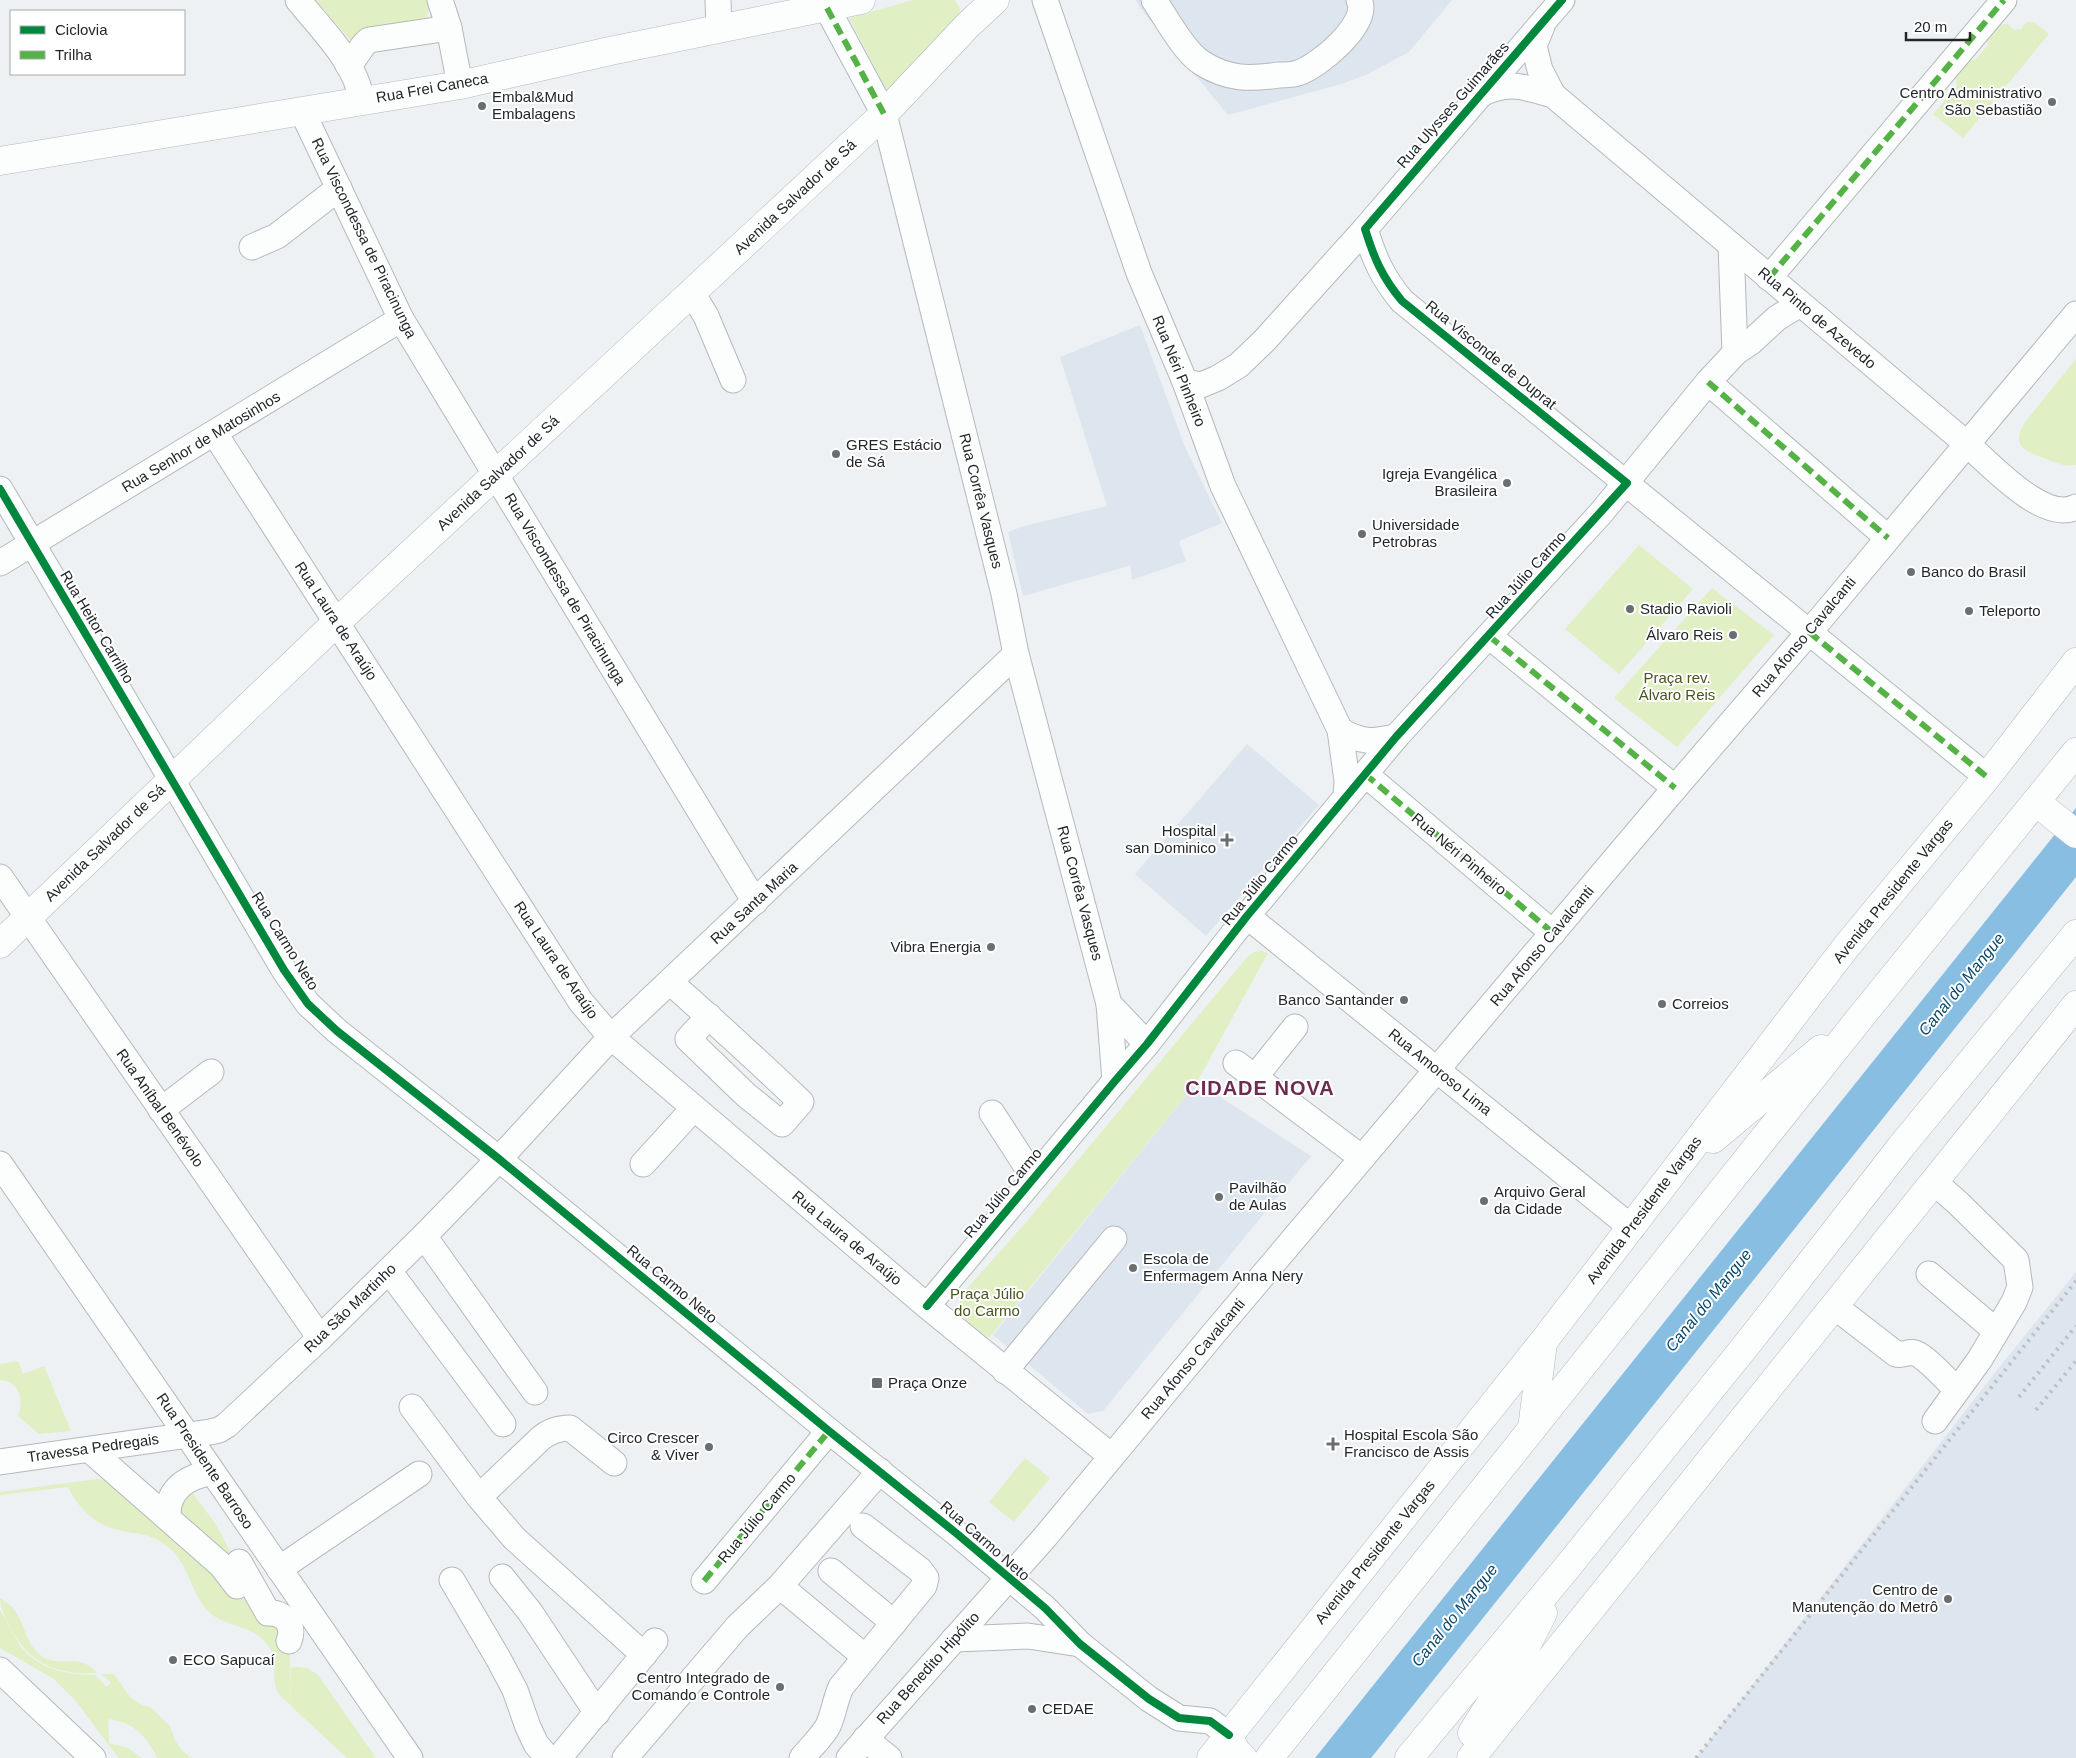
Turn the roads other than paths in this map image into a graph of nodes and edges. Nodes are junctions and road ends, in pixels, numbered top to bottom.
1 (298, 0) edge
2 (440, 0) edge
3 (718, 0) edge
4 (995, 0) edge
5 (1045, 0) edge
6 (1154, 0) edge
7 (1359, 0) edge
8 (1562, 0) edge
9 (2004, 0) edge
10 (845, 3) edge
11 (966, 12) edge
12 (1545, 20) junction
13 (449, 28) junction
14 (719, 29) junction
15 (348, 65) junction
16 (460, 85) junction
17 (1480, 94) junction
18 (1552, 96) junction
19 (362, 101) junction
20 (302, 112) junction
21 (884, 114) junction
22 (0, 161) edge
23 (339, 188) junction
24 (1365, 229) junction
25 (1731, 246) junction
26 (252, 247) dead end
27 (1769, 278) junction
28 (692, 293) junction
29 (1800, 304) junction
30 (2076, 314) edge
31 (401, 319) junction
32 (1735, 353) junction
33 (733, 380) dead end
34 (1185, 382) junction
35 (1708, 382) junction
36 (215, 434) junction
37 (1967, 444) junction
38 (496, 475) junction
39 (1627, 483) junction
40 (0, 489) edge
41 (2075, 515) edge
42 (1888, 538) junction
43 (31, 543) junction
44 (0, 563) edge
45 (337, 622) junction
46 (1809, 632) junction
47 (1489, 636) junction
48 (1016, 654) junction
49 (2076, 662) edge
50 (1340, 730) junction
51 (1396, 737) junction
52 (2076, 752) edge
53 (1365, 774) junction
54 (1987, 777) junction
55 (171, 779) junction
56 (1675, 788) junction
57 (1346, 797) junction
58 (2036, 802) junction
59 (2067, 826) edge
60 (0, 877) edge
61 (755, 902) junction
62 (1248, 916) junction
63 (28, 918) junction
64 (1553, 933) junction
65 (2076, 934) edge
66 (0, 944) edge
67 (670, 982) junction
68 (1109, 1004) junction
69 (2076, 1005) edge
70 (1864, 1013) junction
71 (709, 1016) junction
72 (1295, 1027) dead end
73 (611, 1037) junction
74 (1147, 1044) junction
75 (1438, 1069) junction
76 (768, 1070) junction
77 (211, 1072) dead end
78 (1114, 1081) junction
79 (746, 1095) junction
80 (694, 1108) junction
81 (161, 1110) junction
82 (999, 1123) dead end
83 (1362, 1158) junction
84 (499, 1159) junction
85 (643, 1164) dead end
86 (1674, 1171) junction
87 (3, 1176) edge
88 (1934, 1182) junction
89 (1028, 1184) junction
90 (1632, 1228) junction
91 (424, 1236) junction
92 (1114, 1239) dead end
93 (389, 1271) junction
94 (1929, 1274) dead end
95 (927, 1306) junction
96 (1834, 1306) junction
97 (1996, 1331) junction
98 (320, 1338) junction
99 (1543, 1342) junction
100 (1006, 1371) junction
101 (1957, 1390) junction
102 (535, 1392) dead end
103 (412, 1407) dead end
104 (1935, 1421) dead end
105 (503, 1424) dead end
106 (1532, 1429) junction
107 (829, 1431) junction
108 (187, 1434) junction
109 (90, 1450) junction
110 (1111, 1456) junction
111 (0, 1462) edge
112 (614, 1462) dead end
113 (880, 1471) junction
114 (212, 1472) junction
115 (419, 1474) dead end
116 (479, 1497) junction
117 (168, 1516) junction
118 (863, 1526) dead end
119 (257, 1537) junction
120 (279, 1569) junction
121 (1565, 1570) junction
122 (232, 1571) junction
123 (831, 1571) dead end
124 (502, 1577) dead end
125 (1008, 1579) junction
126 (452, 1580) dead end
127 (704, 1581) dead end
128 (780, 1586) junction
129 (894, 1623) junction
130 (954, 1639) junction
131 (289, 1641) dead end
132 (1080, 1644) junction
133 (865, 1657) junction
134 (0, 1670) edge
135 (597, 1713) junction
136 (865, 1739) junction
137 (1236, 1747) edge
138 (93, 1758) edge
139 (410, 1758) edge
140 (548, 1758) edge
141 (559, 1758) edge
142 (625, 1758) edge
143 (802, 1758) edge
144 (849, 1758) edge
145 (889, 1758) edge
146 (1211, 1758) edge
147 (1269, 1758) edge
148 (1409, 1758) edge
149 (1457, 1758) edge
150 (1471, 1758) edge

1 - 15 street
2 - 13 street
3 - 14 street
4 - 11 main road, Avenida Salvador de Sá
5 - 34 street, Rua Néri Pinheiro
6 - 7 street
8 - 12 street, Rua Ulysses Guimarães
9 - 27 street
10 - 14 main road, Rua Frei Caneca
10 - 21 street, Rua Corrêa Vasques
11 - 21 main road, Avenida Salvador de Sá
12 - 17 street, Rua Ulysses Guimarães
12 - 18 street, Rua Pinto de Azevedo
13 - 15 street
13 - 16 street
14 - 16 main road, Rua Frei Caneca
15 - 19 street
16 - 19 main road, Rua Frei Caneca
17 - 18 street, Rua Pinto de Azevedo
17 - 24 street, Rua Ulysses Guimarães
18 - 25 street, Rua Pinto de Azevedo
19 - 20 main road, Rua Frei Caneca
20 - 22 main road, Rua Frei Caneca
20 - 23 street, Rua Viscondessa de Piracinunga
21 - 28 main road, Avenida Salvador de Sá
21 - 48 street, Rua Corrêa Vasques
23 - 26 street
23 - 31 street, Rua Viscondessa de Piracinunga
24 - 34 street, Rua Ulysses Guimarães
24 - 39 street, Rua Visconde de Duprat
25 - 27 street, Rua Pinto de Azevedo
25 - 32 street
27 - 29 street, Rua Pinto de Azevedo
28 - 33 street
28 - 38 main road, Avenida Salvador de Sá
29 - 32 street, Rua Júlio Carmo
29 - 37 street, Rua Pinto de Azevedo
30 - 37 street, Rua Afonso Cavalcanti
31 - 36 street, Rua Senhor de Matosinhos
31 - 38 street, Rua Viscondessa de Piracinunga
32 - 35 street, Rua Júlio Carmo
34 - 50 street, Rua Néri Pinheiro
35 - 39 street, Rua Júlio Carmo
35 - 42 street
36 - 43 street, Rua Senhor de Matosinhos
36 - 45 street, Rua Laura de Araújo
37 - 41 street, Rua Pinto de Azevedo
37 - 42 street, Rua Afonso Cavalcanti
38 - 45 main road, Avenida Salvador de Sá
38 - 61 street, Rua Viscondessa de Piracinunga
39 - 46 street, Rua Visconde de Duprat
39 - 47 street, Rua Júlio Carmo
40 - 43 street, Rua Heitor Carrilho
42 - 46 street, Rua Afonso Cavalcanti
43 - 44 street, Rua Senhor de Matosinhos
43 - 55 street, Rua Heitor Carrilho
45 - 55 main road, Avenida Salvador de Sá
45 - 73 street, Rua Laura de Araújo
46 - 54 street, Rua Visconde de Duprat
46 - 56 street, Rua Afonso Cavalcanti
47 - 51 street, Rua Júlio Carmo
47 - 56 street
48 - 61 street, Rua Santa Maria
48 - 68 street, Rua Corrêa Vasques
49 - 54 main road, Avenida Presidente Vargas
50 - 51 street
50 - 57 street, Rua Néri Pinheiro
51 - 53 street, Rua Júlio Carmo
52 - 58 main road
53 - 57 street, Rua Júlio Carmo
53 - 64 street, Rua Néri Pinheiro
54 - 86 main road, Avenida Presidente Vargas
55 - 63 main road, Avenida Salvador de Sá
55 - 84 street, Rua Carmo Neto
56 - 64 street, Rua Afonso Cavalcanti
57 - 62 street, Rua Júlio Carmo
58 - 59 main road
58 - 70 main road
60 - 63 street, Rua Aníbal Benévolo
61 - 67 street, Rua Santa Maria
62 - 74 street, Rua Júlio Carmo
62 - 75 street, Rua Amoroso Lima
63 - 66 main road, Avenida Salvador de Sá
63 - 81 street, Rua Aníbal Benévolo
64 - 75 street, Rua Afonso Cavalcanti
65 - 121 main road
67 - 71 street
67 - 73 street, Rua Santa Maria
68 - 74 street, Rua Corrêa Vasques
68 - 78 street, Rua Corrêa Vasques
69 - 88 main road
70 - 86 main road
70 - 106 main road
71 - 76 street
71 - 79 street
72 - 83 street
73 - 80 street, Rua Laura de Araújo
73 - 84 street, Rua Santa Maria
74 - 78 street, Rua Júlio Carmo
75 - 83 street, Rua Afonso Cavalcanti
75 - 90 street, Rua Amoroso Lima
76 - 79 street
76 - 79 street
77 - 81 street
78 - 89 street, Rua Júlio Carmo
80 - 85 street
80 - 95 street, Rua Laura de Araújo
81 - 98 street, Rua Aníbal Benévolo
82 - 89 street
83 - 110 street, Rua Afonso Cavalcanti
84 - 91 street, Rua São Martinho
84 - 107 street, Rua Carmo Neto
86 - 90 main road, Avenida Presidente Vargas
87 - 108 street, Rua Presidente Barroso
88 - 96 main road
88 - 97 street
89 - 95 street, Rua Júlio Carmo
90 - 99 main road, Avenida Presidente Vargas
91 - 93 street, Rua São Martinho
91 - 102 street
92 - 100 street
93 - 98 street, Rua São Martinho
93 - 105 street
94 - 97 street
95 - 100 street, Rua Laura de Araújo
96 - 101 street
96 - 150 main road
97 - 101 street
98 - 108 street, Rua São Martinho
99 - 106 main road
99 - 137 main road, Avenida Presidente Vargas
100 - 110 street, Rua Laura de Araújo
101 - 104 street
103 - 116 street
106 - 147 main road
107 - 113 street, Rua Carmo Neto
107 - 127 street, Rua Júlio Carmo
108 - 109 street, Travessa Pedregais
108 - 114 street, Rua Presidente Barroso
109 - 111 street, Travessa Pedregais
109 - 117 street
110 - 125 street, Rua Afonso Cavalcanti
112 - 116 street
113 - 125 street, Rua Carmo Neto
113 - 128 street
114 - 117 street
114 - 119 street, Rua Presidente Barroso
115 - 120 street
116 - 135 street
117 - 122 street
118 - 129 street
119 - 120 street, Rua Presidente Barroso
119 - 122 street
120 - 139 street, Rua Presidente Barroso
121 - 148 main road
121 - 149 main road
122 - 131 street
123 - 129 street
124 - 135 street
125 - 130 street, Rua Benedito Hipólito
125 - 132 street, Rua Carmo Neto
126 - 140 street
128 - 133 street
128 - 142 street
129 - 133 street
130 - 132 street
130 - 136 street, Rua Benedito Hipólito
132 - 137 street, Rua Carmo Neto
133 - 143 street
134 - 138 street
135 - 141 street
136 - 144 street, Rua Benedito Hipólito
136 - 145 street
137 - 146 main road, Avenida Presidente Vargas

